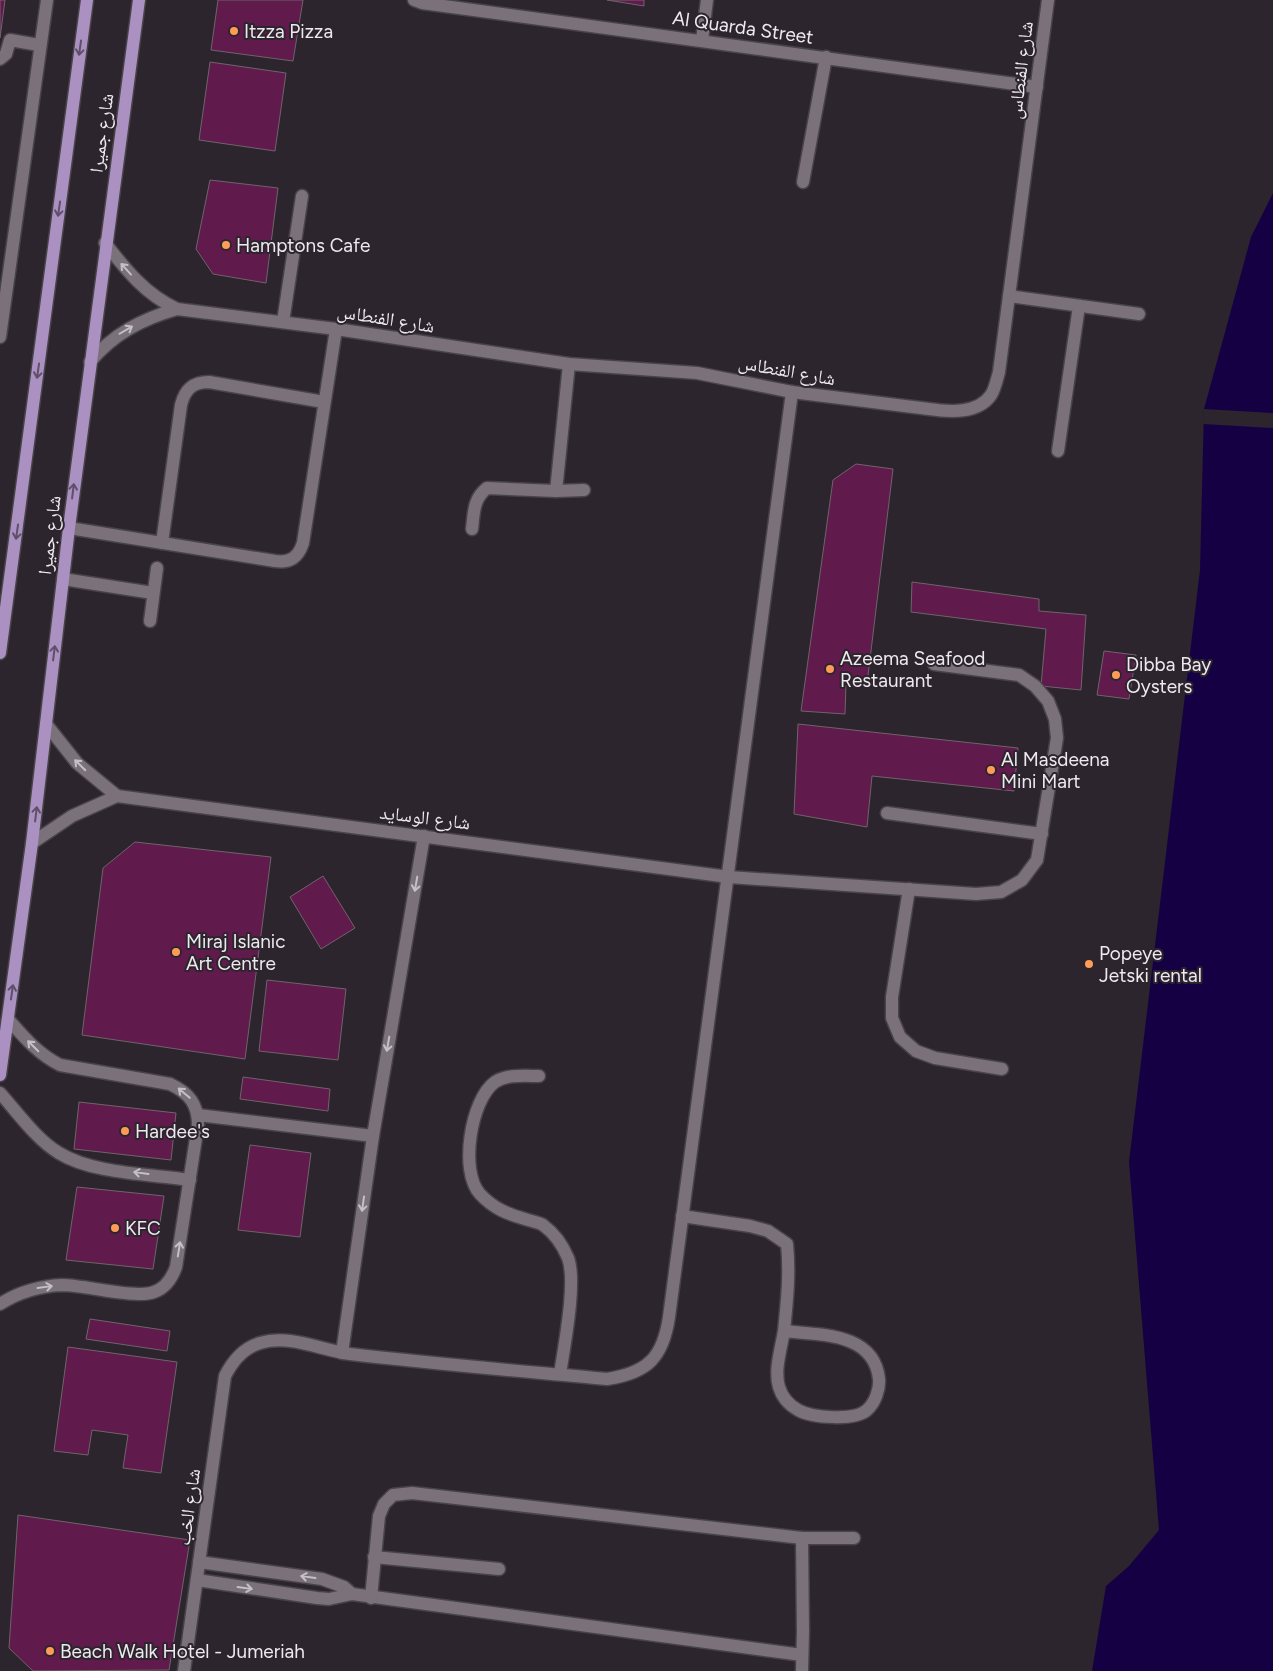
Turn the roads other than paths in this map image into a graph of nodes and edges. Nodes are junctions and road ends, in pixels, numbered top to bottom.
1 (47, 0) edge
2 (87, 0) edge
3 (138, 0) edge
4 (414, 0) edge
5 (707, 0) edge
6 (1048, 0) edge
7 (702, 40) junction
8 (39, 45) junction
9 (826, 57) junction
10 (0, 59) edge
11 (1036, 87) junction
12 (803, 182) dead end
13 (302, 196) dead end
14 (105, 243) junction
15 (1009, 296) junction
16 (1079, 306) junction
17 (177, 309) junction
18 (1139, 314) dead end
19 (283, 322) junction
20 (336, 328) junction
21 (0, 337) edge
22 (90, 362) junction
23 (569, 364) junction
24 (792, 392) junction
25 (324, 402) junction
26 (1058, 451) dead end
27 (584, 490) dead end
28 (556, 491) junction
29 (69, 528) junction
30 (472, 529) dead end
31 (162, 543) junction
32 (157, 568) dead end
33 (6, 572) edge
34 (63, 579) junction
35 (154, 593) junction
36 (150, 621) dead end
37 (1, 640) edge
38 (0, 653) edge
39 (934, 664) dead end
40 (46, 724) junction
41 (117, 796) junction
42 (888, 814) dead end
43 (1042, 834) junction
44 (424, 836) junction
45 (32, 844) junction
46 (729, 877) junction
47 (909, 889) junction
48 (8, 1019) junction
49 (1002, 1069) dead end
50 (0, 1075) edge
51 (539, 1076) dead end
52 (0, 1093) edge
53 (198, 1115) junction
54 (373, 1136) junction
55 (190, 1180) junction
56 (682, 1216) junction
57 (0, 1304) edge
58 (784, 1331) junction
59 (342, 1353) junction
60 (560, 1374) junction
61 (802, 1538) junction
62 (854, 1538) dead end
63 (374, 1556) junction
64 (199, 1562) junction
65 (500, 1569) dead end
66 (197, 1580) junction
67 (352, 1594) junction
68 (371, 1598) junction
69 (802, 1655) junction
70 (184, 1671) edge
71 (802, 1671) edge

1 - 8 street
2 -> 33 main road, شارع جميرا
3 - 14 main road, شارع جميرا
4 - 7 street, Al Quarda Street
5 - 7 street
6 - 11 street, شارع الفنطاس
7 - 9 street, Al Quarda Street
8 - 10 street
8 - 21 street
9 - 11 street, Al Quarda Street
9 - 12 street
11 - 15 street, شارع الفنطاس
13 - 19 street
17 -> 14 street, شارع الفنطاس
14 - 22 main road, شارع جميرا
15 - 16 street
15 - 24 street, شارع الفنطاس
16 - 18 street
16 - 26 street
17 - 19 street, شارع الفنطاس
22 -> 17 street, شارع الفنطاس
19 - 20 street, شارع الفنطاس
20 - 23 street, شارع الفنطاس
20 - 25 street
29 -> 22 main road, شارع جميرا
23 - 24 street, شارع الفنطاس
23 - 28 street
24 - 46 street
25 - 31 street
25 - 31 street
27 - 28 street
28 - 30 street
29 - 31 street
29 - 34 main road, شارع جميرا
32 - 35 street
33 - 37 main road, شارع جميرا
34 - 35 street
40 -> 34 main road, شارع جميرا
35 - 36 street
37 - 38 main road, شارع جميرا
39 - 43 street, شارع الوسايد
41 -> 40 street
45 -> 40 main road, شارع جميرا
41 - 44 street, شارع الوسايد
41 - 45 street
42 - 43 street
43 - 47 street, شارع الوسايد
44 - 46 street, شارع الوسايد
44 -> 54 street
48 -> 45 main road, شارع جميرا
46 - 47 street, شارع الوسايد
46 - 56 street
47 - 49 street
48 - 50 main road, شارع جميرا
53 -> 48 street
51 - 60 street
55 -> 52 street
53 - 54 street
53 - 55 street
54 -> 59 street
57 -> 55 street
56 - 58 street
56 - 60 street
58 - 58 street
59 - 60 street
59 - 64 street, شارع الخب
61 - 62 street
61 - 63 street
61 - 69 street
63 - 65 street
63 - 68 street
64 - 66 street, شارع الخب
67 -> 64 street
66 -> 67 street
66 - 70 street, شارع الخب
67 - 68 street
68 - 69 street
69 - 71 street

